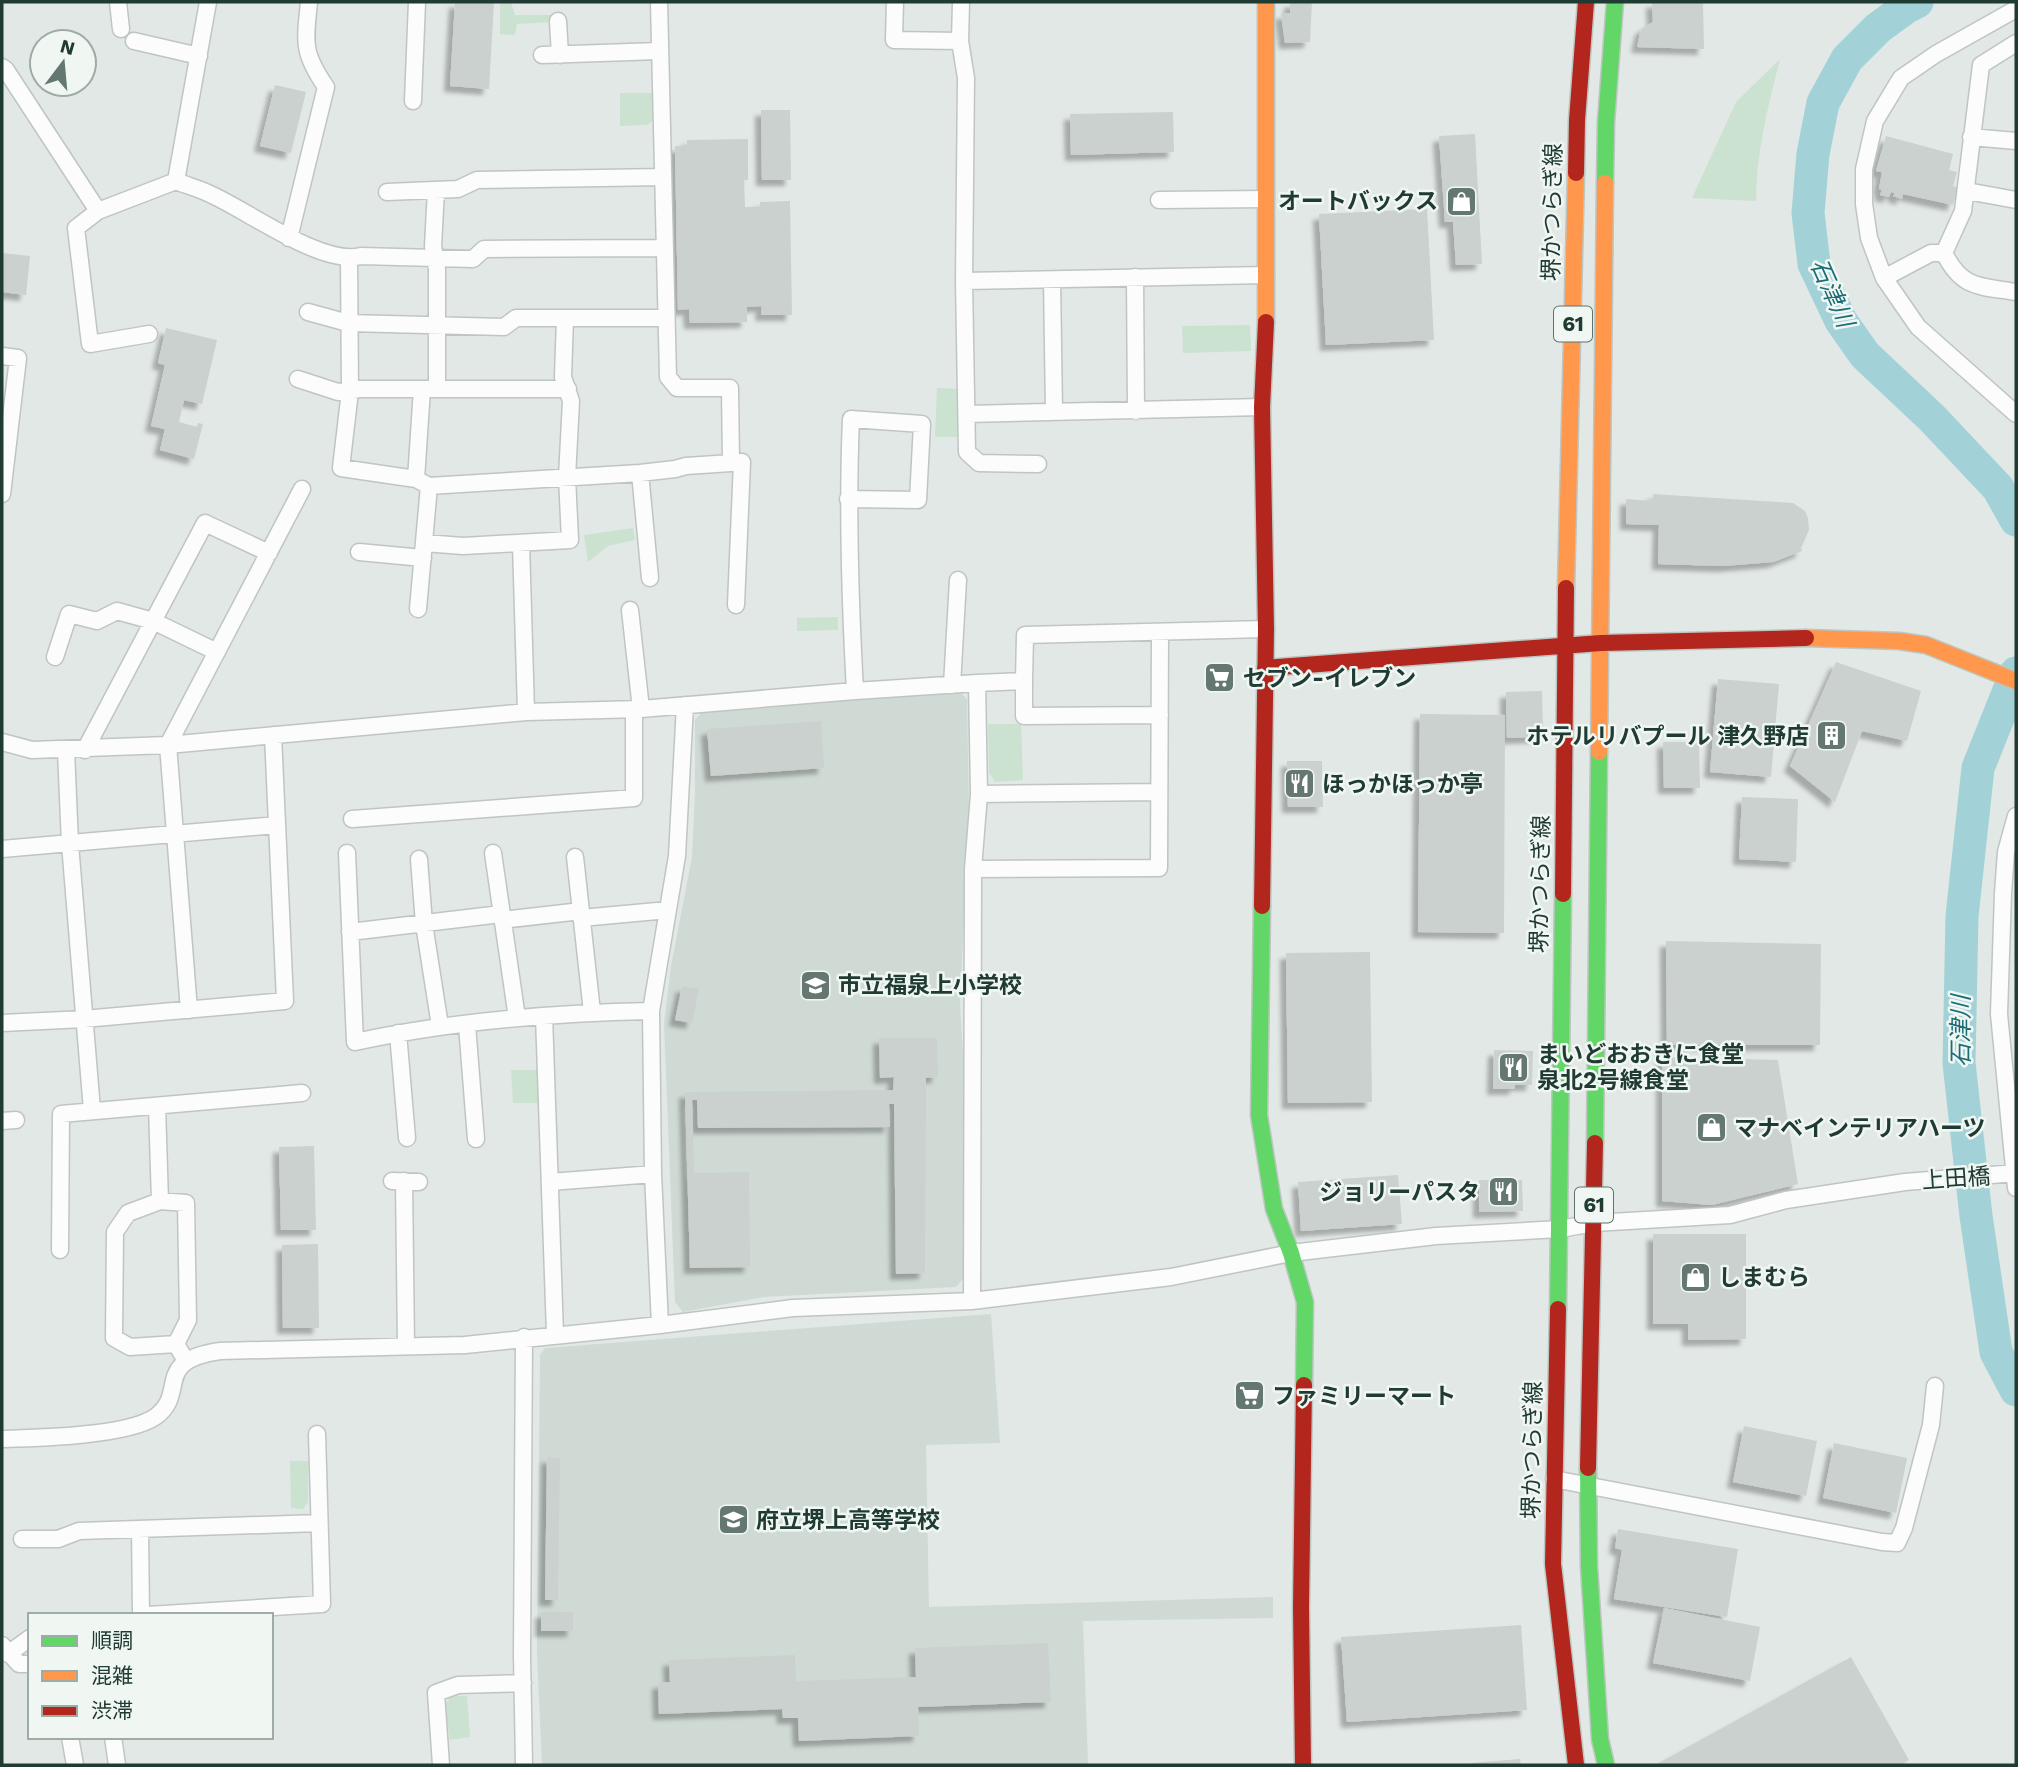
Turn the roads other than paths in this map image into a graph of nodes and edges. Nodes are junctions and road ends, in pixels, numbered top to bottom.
1 (118, 2) edge
2 (208, 2) edge
3 (309, 2) edge
4 (417, 2) edge
5 (659, 2) edge
6 (895, 2) edge
7 (961, 2) edge
8 (1266, 2) edge
9 (1586, 2) edge
10 (1615, 2) edge
11 (2016, 9) edge
12 (558, 21) dead end
13 (121, 29) dead end
14 (134, 41) dead end
15 (960, 41) junction
16 (2016, 43) edge
17 (659, 51) junction
18 (198, 55) junction
19 (541, 55) dead end
20 (560, 55) junction
21 (2, 67) edge
22 (413, 102) dead end
23 (1971, 137) junction
24 (2016, 141) edge
25 (663, 177) junction
26 (176, 181) junction
27 (436, 190) junction
28 (1967, 191) junction
29 (387, 192) dead end
30 (1266, 199) junction
31 (1159, 200) dead end
32 (2016, 200) edge
33 (98, 211) junction
34 (289, 238) junction
35 (665, 248) junction
36 (1944, 253) junction
37 (435, 257) junction
38 (349, 259) junction
39 (1266, 275) junction
40 (1135, 278) junction
41 (1884, 278) junction
42 (1052, 280) junction
43 (964, 281) junction
44 (2016, 292) edge
45 (308, 312) dead end
46 (565, 318) junction
47 (666, 318) junction
48 (348, 323) junction
49 (438, 325) junction
50 (149, 334) dead end
51 (2, 356) edge
52 (298, 379) dead end
53 (429, 389) junction
54 (568, 389) junction
55 (350, 391) junction
56 (1262, 407) junction
57 (1136, 411) junction
58 (1054, 412) junction
59 (967, 414) junction
60 (2016, 414) edge
61 (4, 446) edge
62 (731, 463) junction
63 (1038, 464) dead end
64 (640, 473) junction
65 (567, 477) junction
66 (422, 482) junction
67 (302, 489) dead end
68 (2, 494) edge
69 (848, 499) junction
70 (520, 544) junction
71 (423, 550) junction
72 (359, 552) dead end
73 (269, 553) junction
74 (650, 578) dead end
75 (958, 580) dead end
76 (736, 605) dead end
77 (418, 609) dead end
78 (630, 610) dead end
79 (153, 621) junction
80 (1266, 629) junction
81 (1160, 632) junction
82 (1601, 643) junction
83 (1565, 647) junction
84 (217, 652) junction
85 (55, 657) dead end
86 (1265, 668) junction
87 (1024, 681) junction
88 (2016, 681) edge
89 (977, 683) junction
90 (952, 685) junction
91 (855, 691) junction
92 (685, 705) junction
93 (638, 709) junction
94 (526, 712) junction
95 (1160, 715) junction
96 (273, 735) junction
97 (2, 742) edge
98 (168, 746) junction
99 (66, 750) junction
100 (85, 750) junction
101 (1159, 792) junction
102 (979, 794) junction
103 (2016, 816) edge
104 (352, 819) dead end
105 (277, 825) junction
106 (176, 834) junction
107 (70, 844) junction
108 (2, 849) edge
109 (346, 853) dead end
110 (493, 853) dead end
111 (575, 857) dead end
112 (419, 859) dead end
113 (973, 869) junction
114 (668, 910) junction
115 (581, 914) junction
116 (502, 917) junction
117 (424, 924) junction
118 (350, 932) junction
119 (188, 1010) junction
120 (651, 1011) junction
121 (593, 1012) junction
122 (544, 1016) junction
123 (517, 1018) junction
124 (84, 1019) junction
125 (2, 1023) edge
126 (467, 1025) junction
127 (440, 1026) junction
128 (398, 1033) junction
129 (302, 1093) dead end
130 (157, 1105) junction
131 (92, 1111) junction
132 (407, 1138) dead end
133 (476, 1139) dead end
134 (653, 1174) junction
135 (2013, 1177) edge
136 (405, 1181) dead end
137 (550, 1182) junction
138 (160, 1201) junction
139 (1594, 1223) junction
140 (1560, 1229) junction
141 (60, 1250) dead end
142 (1291, 1253) junction
143 (972, 1301) junction
144 (660, 1325) junction
145 (555, 1334) junction
146 (524, 1337) junction
147 (176, 1344) junction
148 (406, 1346) junction
149 (186, 1361) junction
150 (1935, 1386) dead end
151 (317, 1434) dead end
152 (2, 1440) edge
153 (1555, 1479) junction
154 (1588, 1487) junction
155 (319, 1522) junction
156 (140, 1528) junction
157 (22, 1539) dead end
158 (141, 1613) edge
159 (180, 1613) edge
160 (28, 1639) edge
161 (4, 1649) edge
162 (28, 1664) edge
163 (523, 1683) junction
164 (70, 1739) edge
165 (113, 1739) edge
166 (75, 1765) edge
167 (117, 1765) edge
168 (441, 1765) edge
169 (524, 1765) edge
170 (1303, 1765) edge
171 (1576, 1765) edge
172 (1606, 1765) edge

1 - 13 street
2 - 18 street
3 - 34 street
4 - 22 street
5 - 17 street
6 - 15 street
7 - 15 street
8 - 30 main road
9 - 83 main road, 堺かつらぎ線 / 61
10 - 82 main road, 61
11 - 41 street
12 - 20 street
14 - 18 street
15 - 43 street
16 - 23 street
17 - 20 street
17 - 25 street
18 - 26 street
19 - 20 street
21 - 33 street
23 - 24 street
23 - 28 street
25 - 27 street
25 - 35 street
26 - 33 street
26 - 34 street
27 - 29 street
27 - 37 street
28 - 32 street
28 - 36 street
30 - 31 street
30 - 39 main road
33 - 50 street
34 - 38 street
35 - 37 street
35 - 47 street
36 - 41 street
36 - 44 street
37 - 38 street
37 - 49 street
38 - 48 street
39 - 40 street
39 - 56 main road
40 - 42 street
40 - 57 street
41 - 60 street
42 - 43 street
42 - 58 street
43 - 59 street
45 - 48 street
46 - 47 street
46 - 49 street
46 - 54 street
47 - 62 street
48 - 49 street
48 - 55 street
49 - 53 street
51 - 61 street
52 - 55 street
53 - 54 street
53 - 55 street
53 - 66 street
54 - 65 street
55 - 66 street
56 - 57 street
56 - 80 main road
57 - 58 street
58 - 59 street
59 - 63 street
61 - 68 street
62 - 64 street
62 - 76 street
64 - 65 street
64 - 74 street
65 - 66 street
65 - 70 street
66 - 71 street
67 - 73 street
69 - 69 street
69 - 91 street
70 - 71 street
70 - 94 street
71 - 72 street
71 - 77 street
73 - 79 street
73 - 84 street
75 - 90 street
78 - 93 street
79 - 84 street
79 - 85 street
79 - 100 street
80 - 81 street
80 - 86 main road
81 - 87 street
81 - 95 street
82 - 83 main road
82 - 88 main road
82 - 139 main road, 61
83 - 86 main road
83 - 140 main road, 堺かつらぎ線 / 61
84 - 98 street
86 - 142 main road
87 - 89 street
87 - 95 street
89 - 90 street
89 - 102 street
90 - 91 street
91 - 92 street
92 - 93 street
92 - 114 street
93 - 94 street
93 - 104 street
94 - 96 street
95 - 101 street
96 - 98 street
96 - 105 street
97 - 99 street
98 - 100 street
98 - 106 street
99 - 100 street
99 - 107 street
101 - 102 street
101 - 113 street
102 - 113 street
103 - 135 street
105 - 106 street
105 - 119 street
106 - 107 street
106 - 119 street
107 - 108 street
107 - 124 street
109 - 118 street
110 - 116 street
111 - 115 street
112 - 117 street
113 - 143 street
114 - 115 street
114 - 120 street
115 - 116 street
115 - 121 street
116 - 117 street
116 - 123 street
117 - 118 street
117 - 127 street
118 - 128 street
119 - 124 street
120 - 121 street
120 - 134 street
121 - 122 street
122 - 123 street
122 - 137 street
123 - 126 street
124 - 125 street
124 - 131 street
126 - 127 street
126 - 133 street
127 - 128 street
128 - 132 street
129 - 130 street
130 - 131 street
130 - 138 street
131 - 141 street
134 - 137 street
134 - 144 street
135 - 139 street, 上田橋
136 - 148 street
137 - 145 street
138 - 147 street
138 - 147 street
139 - 140 street, 上田橋
139 - 154 main road, 61
140 - 142 street, 上田橋
140 - 153 main road, 堺かつらぎ線 / 61
142 - 143 street, 上田橋
142 - 170 main road
143 - 144 street, 上田橋
144 - 145 street, 上田橋
145 - 146 street, 上田橋
146 - 148 street, 上田橋
146 - 163 street
147 - 149 street
148 - 149 street, 上田橋
149 - 152 street
150 - 154 street
151 - 155 street
153 - 154 street
153 - 171 main road, 堺かつらぎ線 / 61
154 - 172 main road, 61
155 - 156 street
155 - 159 street
156 - 157 street
156 - 158 street
160 - 161 street
161 - 162 street
163 - 168 street
163 - 169 street
164 - 166 street
165 - 167 street

